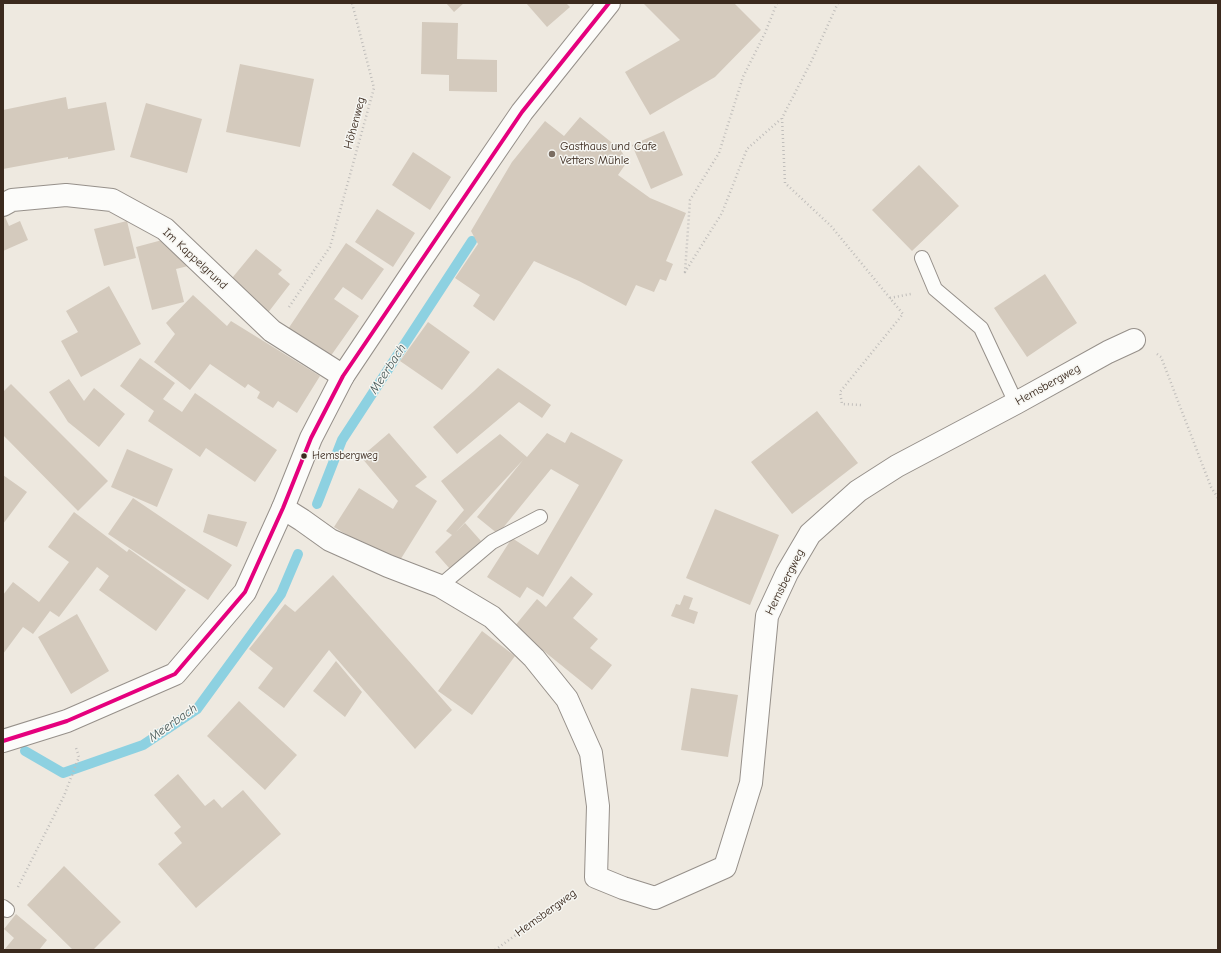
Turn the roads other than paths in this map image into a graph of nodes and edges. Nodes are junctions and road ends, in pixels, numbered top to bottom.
1 (609, 3) edge
2 (3, 205) edge
3 (922, 258) dead end
4 (1134, 340) road end
5 (343, 376) junction
6 (1016, 403) junction
7 (283, 508) junction
8 (540, 517) dead end
9 (440, 586) junction
10 (3, 741) edge

1 - 5 street
2 - 5 street, Im Kappelgrund
3 - 6 lane
4 - 6 street, Hemsbergweg
5 - 7 street
6 - 9 street, Hemsbergweg
7 - 9 street
7 - 10 street
8 - 9 lane

